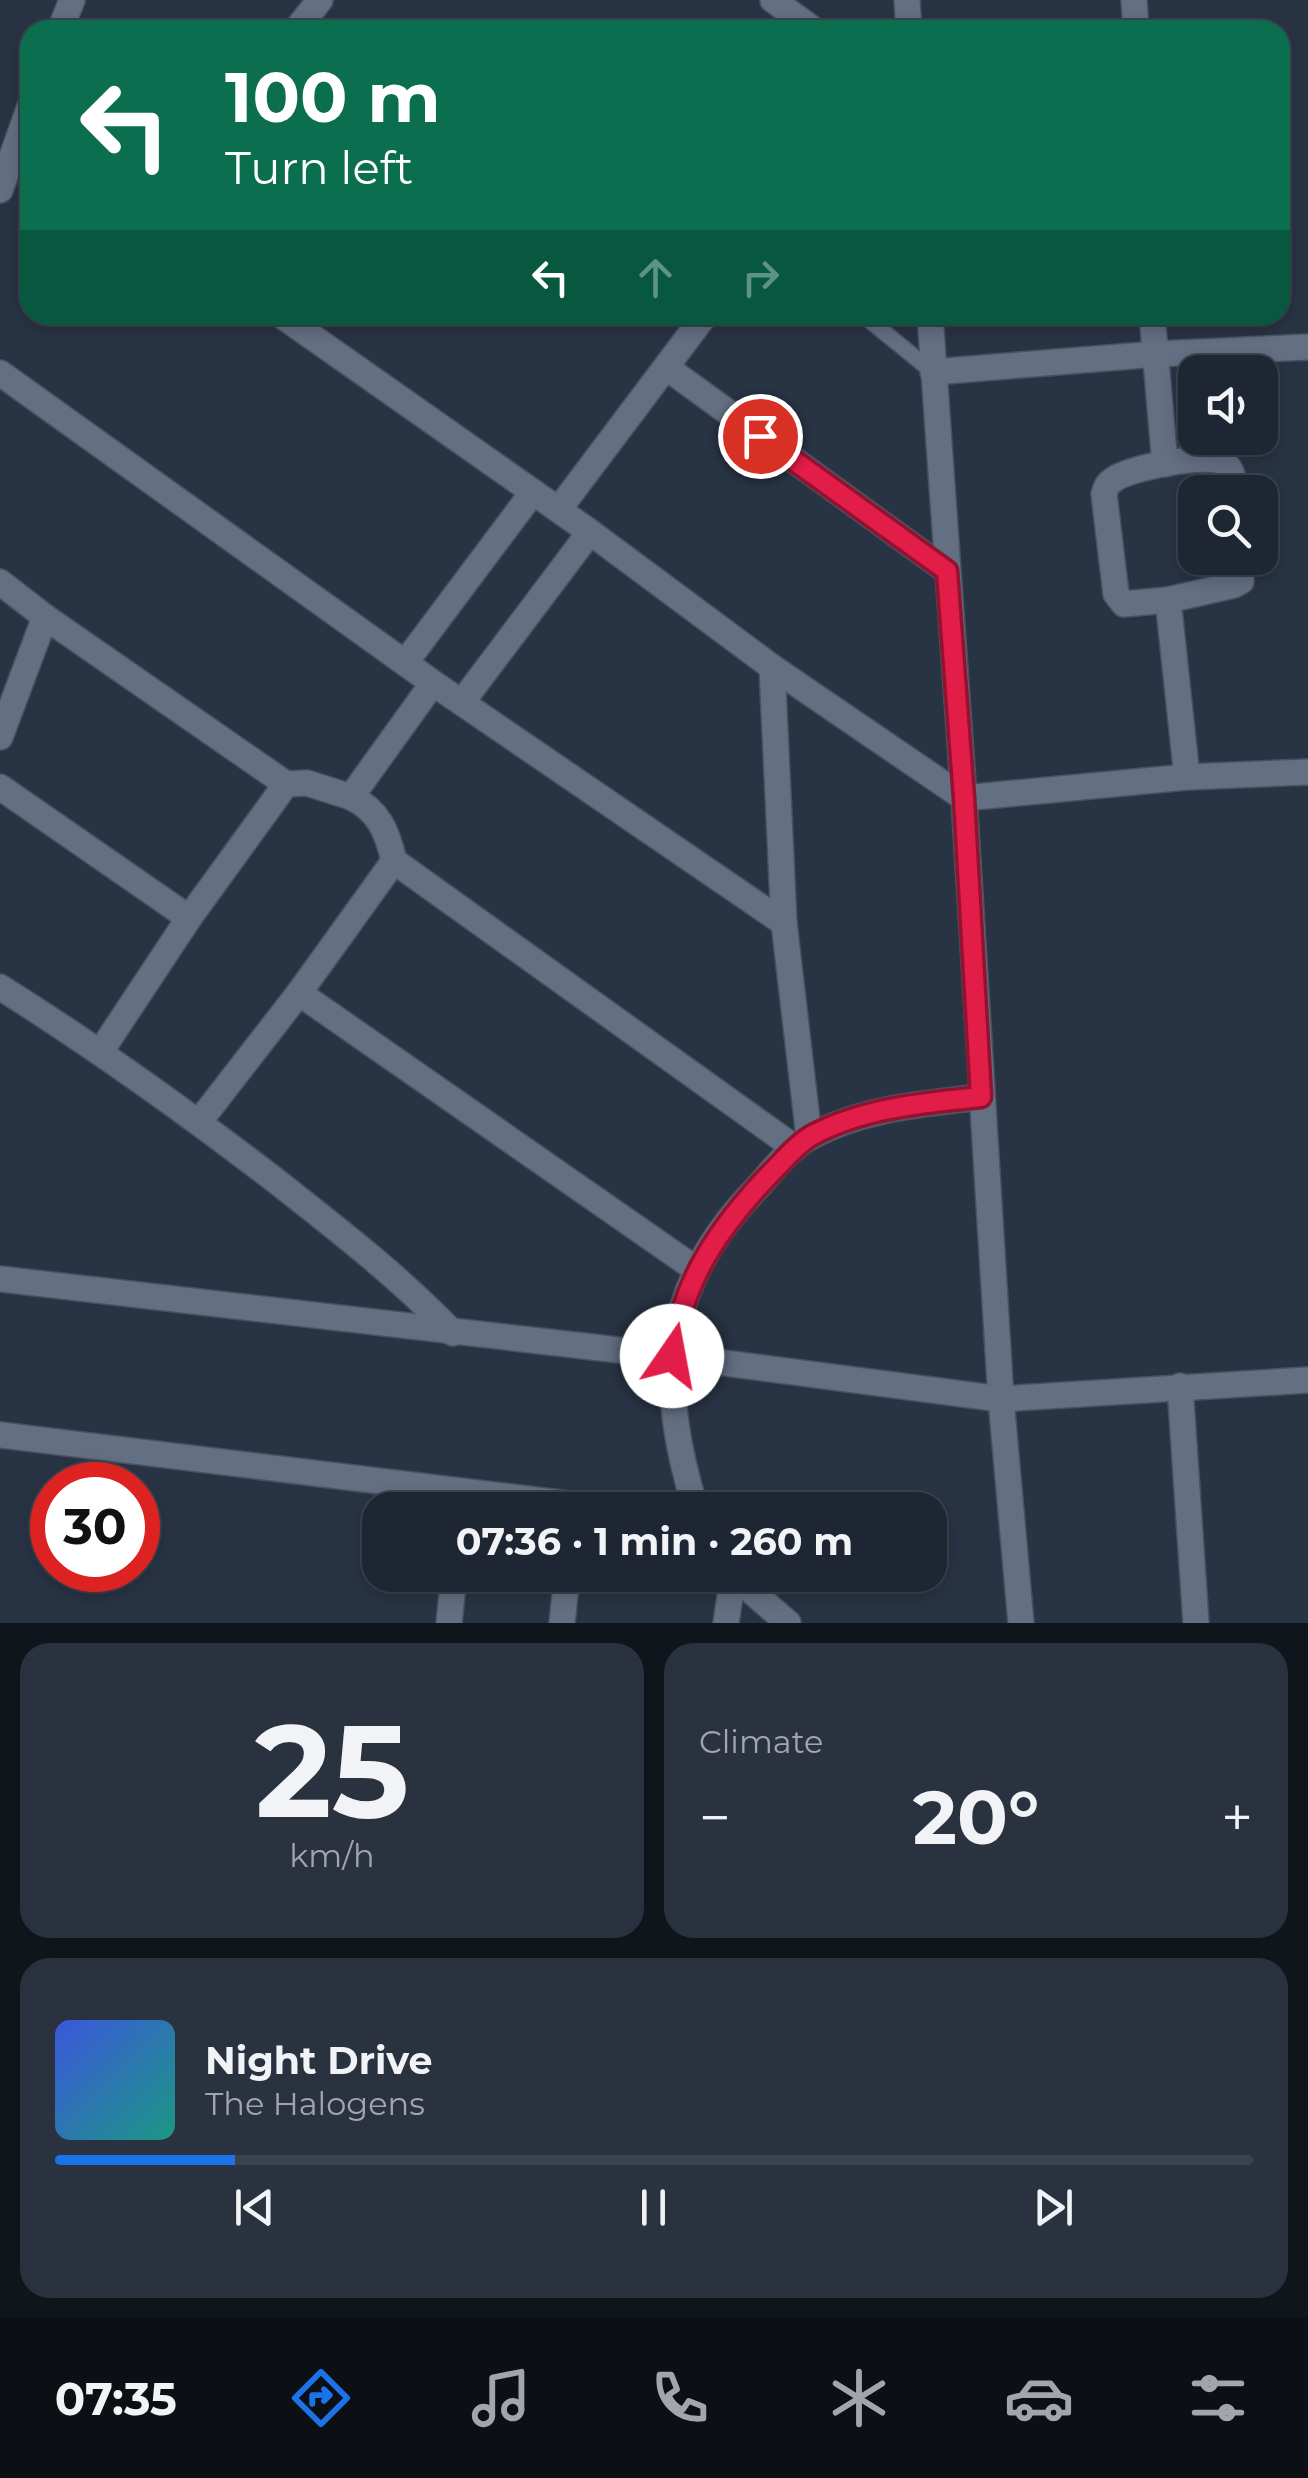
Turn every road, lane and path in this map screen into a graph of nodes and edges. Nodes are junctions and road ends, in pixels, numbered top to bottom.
1 (320, 0) edge
2 (773, 0) edge
3 (304, 20) edge
4 (800, 20) edge
5 (20, 146) edge
6 (0, 190) edge
7 (295, 325) edge
8 (698, 325) edge
9 (875, 325) edge
10 (931, 325) edge
11 (1153, 325) edge
12 (1308, 347) edge
13 (1157, 354) junction
14 (667, 368) junction
15 (934, 372) junction
16 (0, 373) edge
17 (1165, 464) junction
18 (1232, 475) edge
19 (534, 492) junction
20 (559, 509) junction
21 (590, 532) junction
22 (947, 571) junction
23 (1242, 575) edge
24 (0, 582) edge
25 (1168, 600) junction
26 (45, 617) junction
27 (406, 663) junction
28 (772, 667) junction
29 (433, 683) junction
30 (462, 702) junction
31 (0, 737) edge
32 (1308, 772) edge
33 (1187, 777) junction
34 (286, 784) junction
35 (0, 787) edge
36 (351, 797) junction
37 (964, 798) junction
38 (394, 860) junction
39 (189, 918) junction
40 (784, 923) junction
41 (0, 986) edge
42 (299, 993) junction
43 (101, 1051) junction
44 (981, 1097) junction
45 (199, 1122) junction
46 (802, 1143) junction
47 (697, 1270) junction
48 (0, 1279) edge
49 (454, 1333) junction
50 (672, 1356) junction
51 (1308, 1380) edge
52 (1180, 1386) junction
53 (1001, 1399) junction
54 (0, 1435) edge
55 (400, 1492) edge
56 (691, 1492) edge
57 (452, 1592) edge
58 (566, 1592) edge
59 (731, 1592) edge
60 (752, 1592) edge
61 (448, 1623) edge
62 (562, 1623) edge
63 (726, 1623) edge
64 (788, 1623) edge
65 (1021, 1623) edge
66 (1196, 1623) edge

1 - 3 street
2 - 4 street
5 - 6 street
7 - 19 street
8 - 14 street
9 - 15 lane
10 - 15 street
11 - 13 street
12 - 13 street
13 - 15 street
13 - 17 street
14 - 20 street
14 - 22 street
15 - 22 street
16 - 27 street
17 - 18 street
17 - 25 street
19 - 20 street
19 - 27 street
20 - 21 street
21 - 28 street
21 - 30 street
22 - 37 street
23 - 25 street
24 - 26 street
25 - 33 street
26 - 31 street
26 - 34 street
27 - 29 street
28 - 37 street
28 - 40 street
29 - 30 street
29 - 36 street
30 - 40 street
32 - 33 street
33 - 37 street
34 - 36 street
34 - 39 street
35 - 39 street
36 - 38 street
37 - 44 street
38 - 42 street
38 - 46 street
39 - 43 street
40 - 46 street
41 - 43 street
42 - 45 street
42 - 47 street
43 - 45 street
44 - 46 street
44 - 53 street
45 - 49 street
46 - 47 street
47 - 50 street
48 - 49 street
49 - 50 street
50 - 53 street
50 - 56 street
51 - 52 street
52 - 53 street
52 - 66 street
53 - 65 street
54 - 55 street
57 - 61 street
58 - 62 street
59 - 63 street
60 - 64 street

